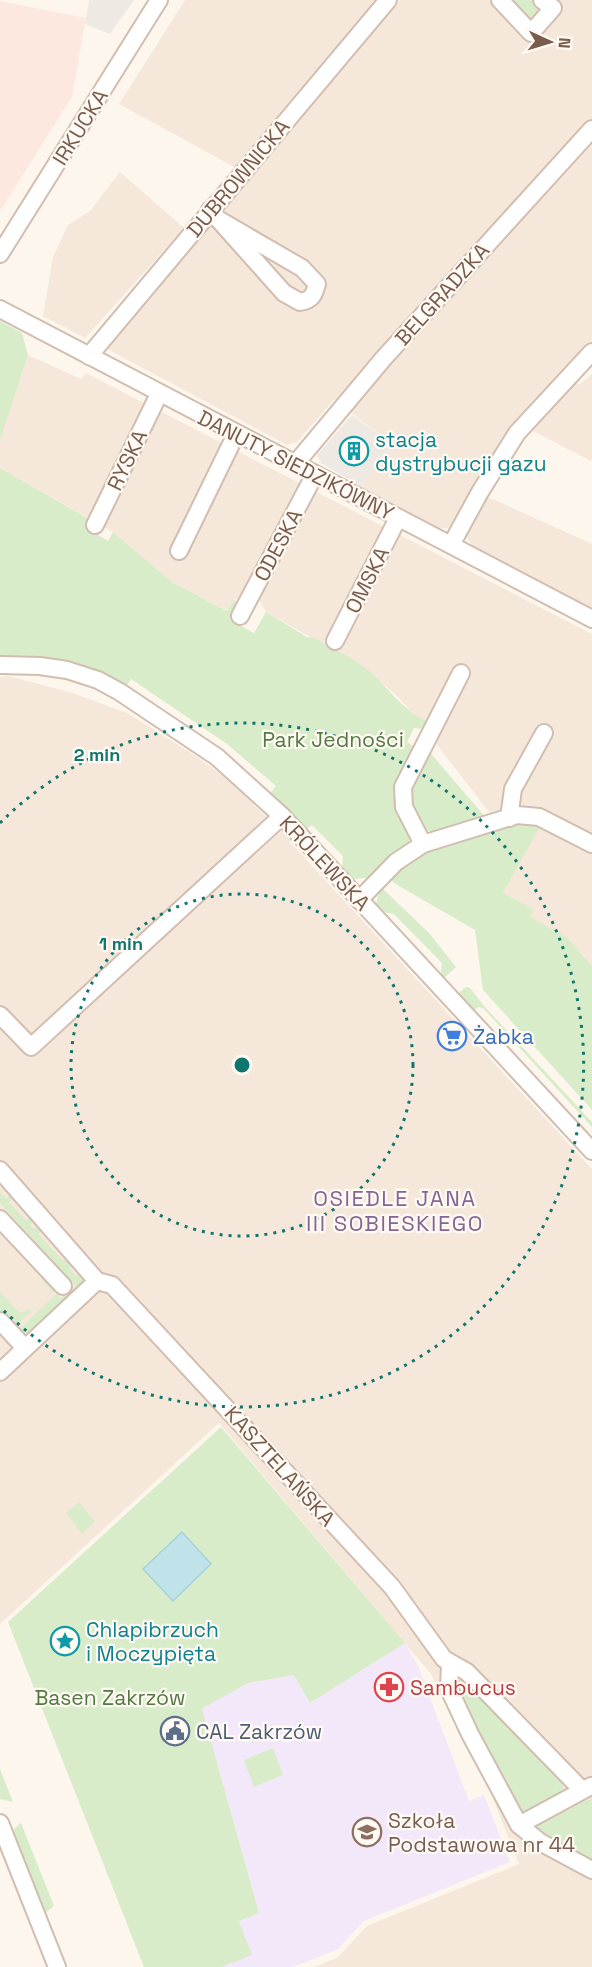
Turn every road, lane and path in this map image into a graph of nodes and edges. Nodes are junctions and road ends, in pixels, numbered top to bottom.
1 (159, 0) edge
2 (388, 0) edge
3 (500, 0) edge
4 (542, 0) edge
5 (592, 129) edge
6 (215, 216) junction
7 (0, 254) edge
8 (0, 309) edge
9 (592, 352) edge
10 (88, 356) junction
11 (159, 394) junction
12 (236, 434) junction
13 (296, 463) junction
14 (315, 474) junction
15 (398, 518) junction
16 (95, 525) dead end
17 (451, 545) junction
18 (179, 551) dead end
19 (240, 616) dead end
20 (592, 619) edge
21 (335, 641) dead end
22 (0, 665) edge
23 (461, 673) dead end
24 (544, 733) dead end
25 (282, 816) junction
26 (509, 818) junction
27 (423, 844) junction
28 (592, 844) edge
29 (359, 900) junction
30 (0, 1015) edge
31 (592, 1151) edge
32 (0, 1170) edge
33 (0, 1219) edge
34 (98, 1281) junction
35 (63, 1286) dead end
36 (0, 1321) edge
37 (25, 1348) junction
38 (0, 1372) edge
39 (450, 1664) junction
40 (587, 1788) edge
41 (0, 1823) edge
42 (519, 1825) junction
43 (592, 1870) edge
44 (57, 1967) edge

1 - 7 street, IRKUCKA
2 - 6 street, DUBROWNICKA
3 - 4 street
5 - 13 street, BELGRADZKA
6 - 6 street
6 - 10 street, DUBROWNICKA
8 - 10 street, DANUTY SIEDZIKÓWNY
9 - 17 street
10 - 11 street, DANUTY SIEDZIKÓWNY
11 - 12 street, DANUTY SIEDZIKÓWNY
11 - 16 street, RYSKA
12 - 13 street, DANUTY SIEDZIKÓWNY
12 - 18 street
13 - 14 street, DANUTY SIEDZIKÓWNY
14 - 15 street, DANUTY SIEDZIKÓWNY
14 - 19 street, ODESKA
15 - 17 street, DANUTY SIEDZIKÓWNY
15 - 21 street, OMSKA
17 - 20 street, DANUTY SIEDZIKÓWNY
22 - 25 street, KRÓLEWSKA
23 - 27 street
24 - 26 street
25 - 29 street, KRÓLEWSKA
25 - 30 street
26 - 27 street
26 - 28 street
27 - 29 street
29 - 31 street, KRÓLEWSKA
32 - 34 street, KASZTELAŃSKA
33 - 35 street
34 - 37 street
34 - 39 street, KASZTELAŃSKA
36 - 37 street
37 - 38 street
39 - 40 street, KASZTELAŃSKA
39 - 42 street
40 - 42 street, KASZTELAŃSKA
41 - 44 street
42 - 43 street

